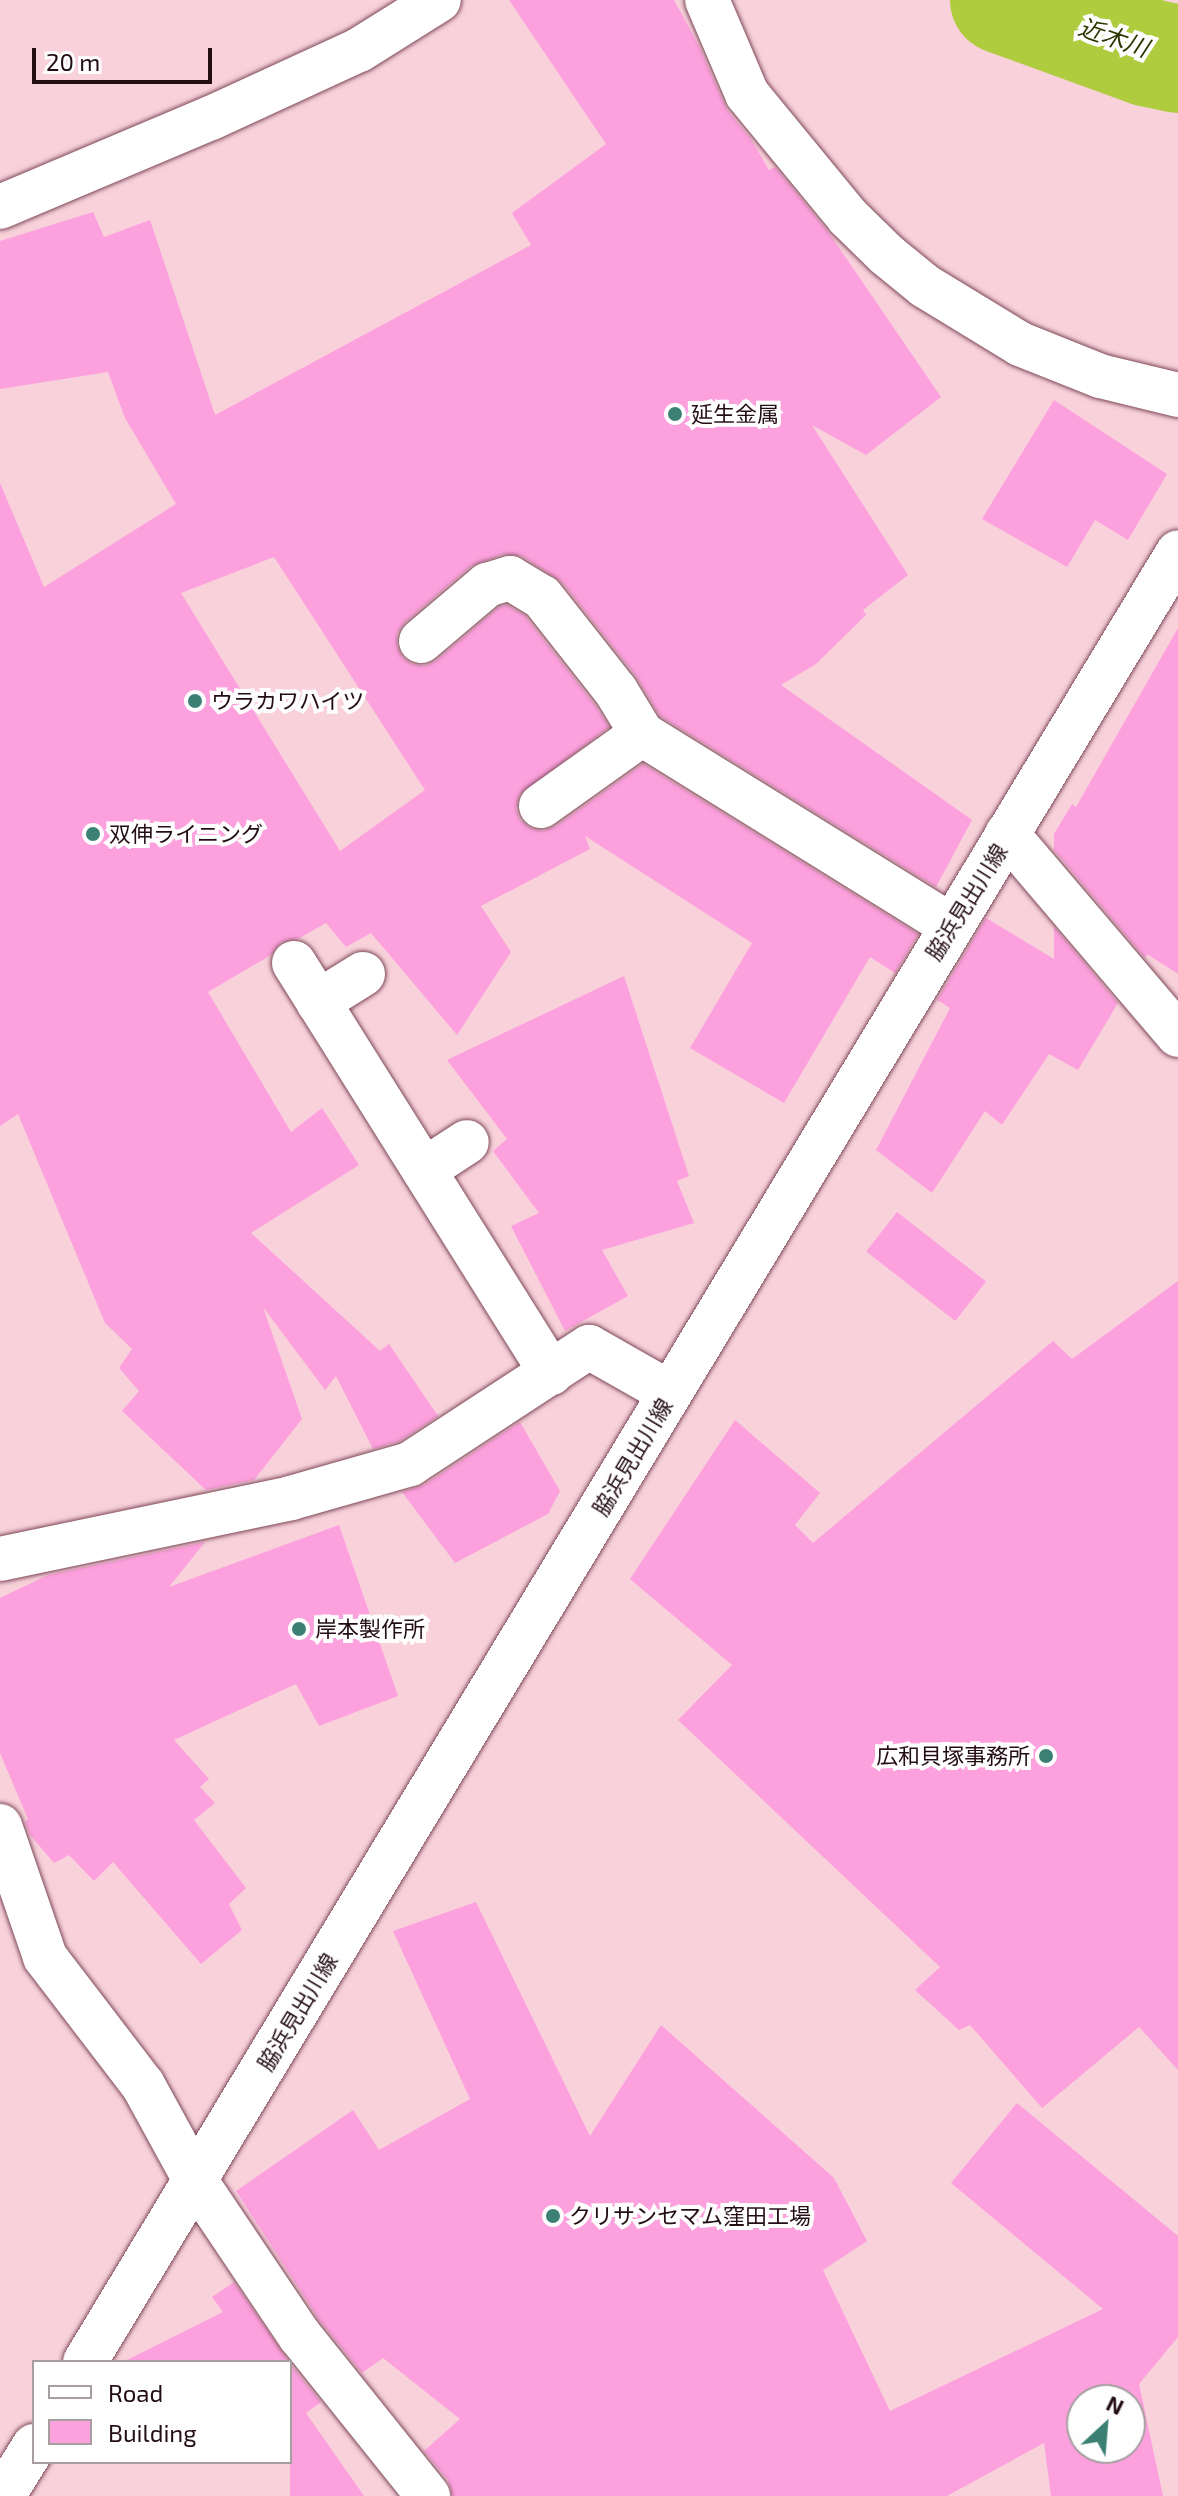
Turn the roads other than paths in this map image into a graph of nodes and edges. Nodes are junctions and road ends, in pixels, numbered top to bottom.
1 (439, 0) edge
2 (707, 0) edge
3 (0, 207) edge
4 (1178, 395) edge
5 (1178, 552) edge
6 (421, 641) dead end
7 (642, 734) junction
8 (541, 806) dead end
9 (1007, 834) junction
10 (950, 925) junction
11 (294, 963) dead end
12 (363, 974) dead end
13 (318, 1002) junction
14 (1178, 1035) edge
15 (467, 1142) dead end
16 (424, 1170) junction
17 (551, 1373) junction
18 (670, 1393) junction
19 (0, 1559) edge
20 (0, 1826) edge
21 (195, 2180) junction
22 (86, 2360) edge
23 (32, 2449) edge
24 (3, 2496) edge
25 (428, 2496) edge

1 - 3 street
2 - 4 street
5 - 9 street, 脇浜見出川線
6 - 7 street
7 - 8 street
7 - 10 street
9 - 10 street, 脇浜見出川線
9 - 14 street
10 - 18 street, 脇浜見出川線
11 - 13 street
12 - 13 street
13 - 16 street
15 - 16 street
16 - 17 street
17 - 18 street
17 - 19 street
18 - 21 street, 脇浜見出川線
20 - 21 street
21 - 22 street, 脇浜見出川線
21 - 25 street
23 - 24 street

